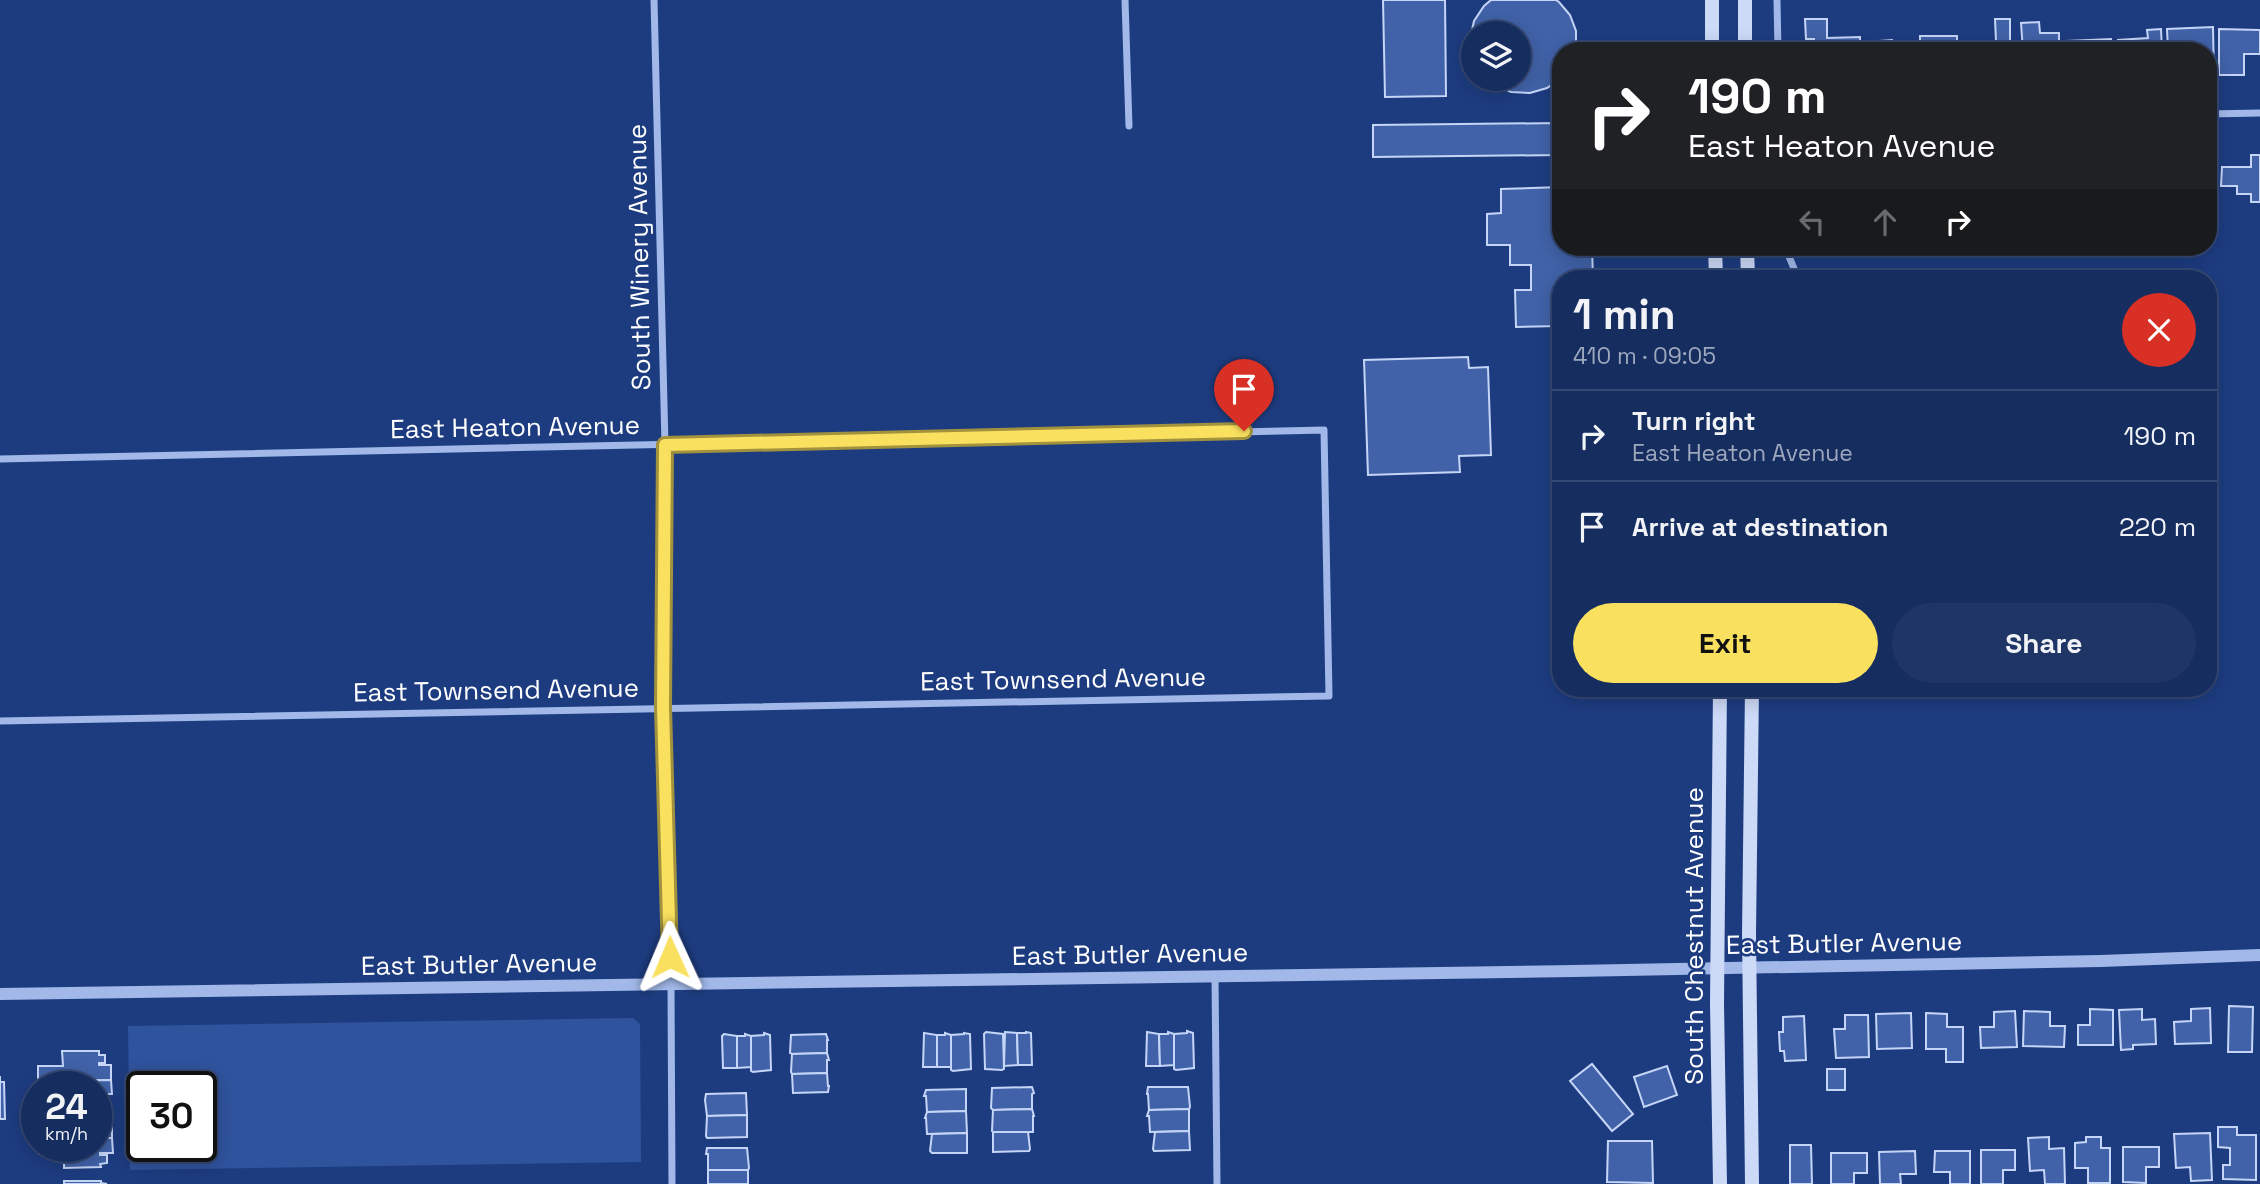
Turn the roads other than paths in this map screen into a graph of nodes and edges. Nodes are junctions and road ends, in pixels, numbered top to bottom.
1 (654, 0) edge
2 (1125, 0) edge
3 (1712, 0) edge
4 (1745, 0) edge
5 (1777, 0) edge
6 (1712, 42) edge
7 (1745, 42) edge
8 (1778, 42) edge
9 (2260, 113) edge
10 (2217, 114) edge
11 (1129, 127) dead end
12 (665, 445) junction
13 (0, 459) edge
14 (1329, 696) joint
15 (1720, 697) edge
16 (1752, 697) edge
17 (663, 707) junction
18 (0, 721) edge
19 (2260, 955) edge
20 (1717, 968) junction
21 (1750, 968) junction
22 (1215, 976) junction
23 (671, 984) junction
24 (0, 994) edge
25 (672, 1184) edge
26 (1217, 1184) edge
27 (1720, 1184) edge
28 (1752, 1184) edge

1 - 12 street, South Winery Avenue
2 - 11 street
3 - 6 main road
4 - 7 main road
5 - 8 street
9 - 10 street
12 - 13 street, East Heaton Avenue
12 - 14 street, East Heaton Avenue
12 - 17 street, South Winery Avenue
14 - 17 street, East Townsend Avenue
15 - 20 main road, South Chestnut Avenue
16 - 21 main road
17 - 18 street, East Townsend Avenue
17 - 23 street, South Winery Avenue
19 - 21 street, East Butler Avenue
20 - 21 street, East Butler Avenue
20 - 22 street, East Butler Avenue
20 - 27 main road, South Chestnut Avenue
21 - 28 main road
22 - 23 street, East Butler Avenue
22 - 26 street
23 - 24 street, East Butler Avenue
23 - 25 street, South Winery Avenue

